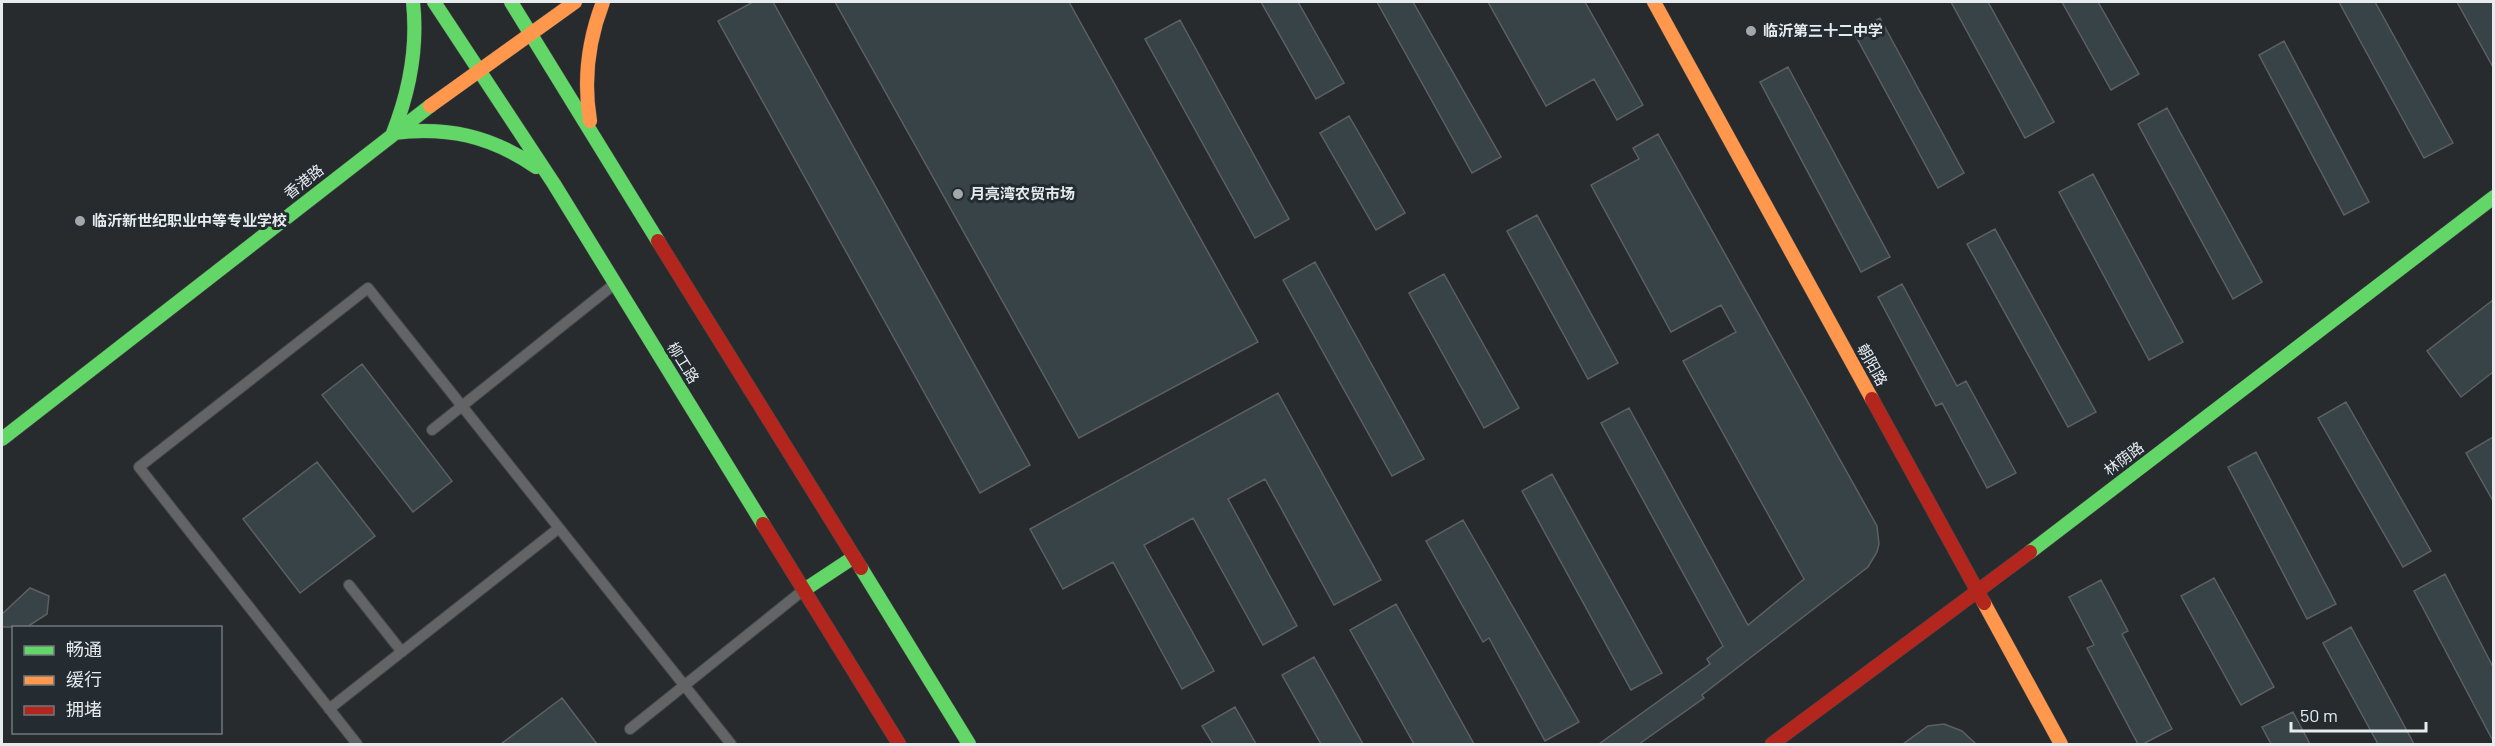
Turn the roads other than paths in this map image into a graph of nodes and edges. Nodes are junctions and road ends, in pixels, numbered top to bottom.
1 (413, 2) edge
2 (434, 2) edge
3 (511, 2) edge
4 (575, 2) edge
5 (603, 2) edge
6 (1654, 2) edge
7 (531, 34) junction
8 (479, 71) junction
9 (592, 131) junction
10 (393, 134) junction
11 (554, 184) junction
12 (2493, 197) edge
13 (615, 284) junction
14 (462, 406) junction
15 (432, 430) dead end
16 (2, 439) edge
17 (559, 528) junction
18 (854, 557) junction
19 (349, 585) dead end
20 (804, 590) junction
21 (1978, 592) junction
22 (402, 652) junction
23 (684, 686) junction
24 (329, 709) junction
25 (630, 729) dead end
26 (357, 744) edge
27 (731, 744) edge
28 (899, 744) edge
29 (969, 744) edge
30 (1772, 744) edge
31 (2061, 744) edge

1 - 10 main road
2 - 8 main road, 柳工路
3 - 7 main road
4 - 7 main road, 香港路
5 - 9 main road
6 - 21 main road, 朝阳路
7 - 8 main road, 香港路
7 - 9 main road
8 - 10 main road, 香港路
8 - 11 main road, 柳工路
9 - 18 main road
10 - 11 main road
10 - 16 main road, 香港路
11 - 13 main road, 柳工路
12 - 21 main road, 林荫路
13 - 14 lane
13 - 20 main road, 柳工路
14 - 15 lane
14 - 17 lane
14 - 24 lane
17 - 22 lane
17 - 23 lane
18 - 20 main road
18 - 29 main road
19 - 22 lane
20 - 23 lane
20 - 28 main road, 柳工路
21 - 30 main road, 林荫路
21 - 31 main road, 朝阳路
22 - 24 lane
23 - 25 lane
23 - 27 lane
24 - 26 lane

